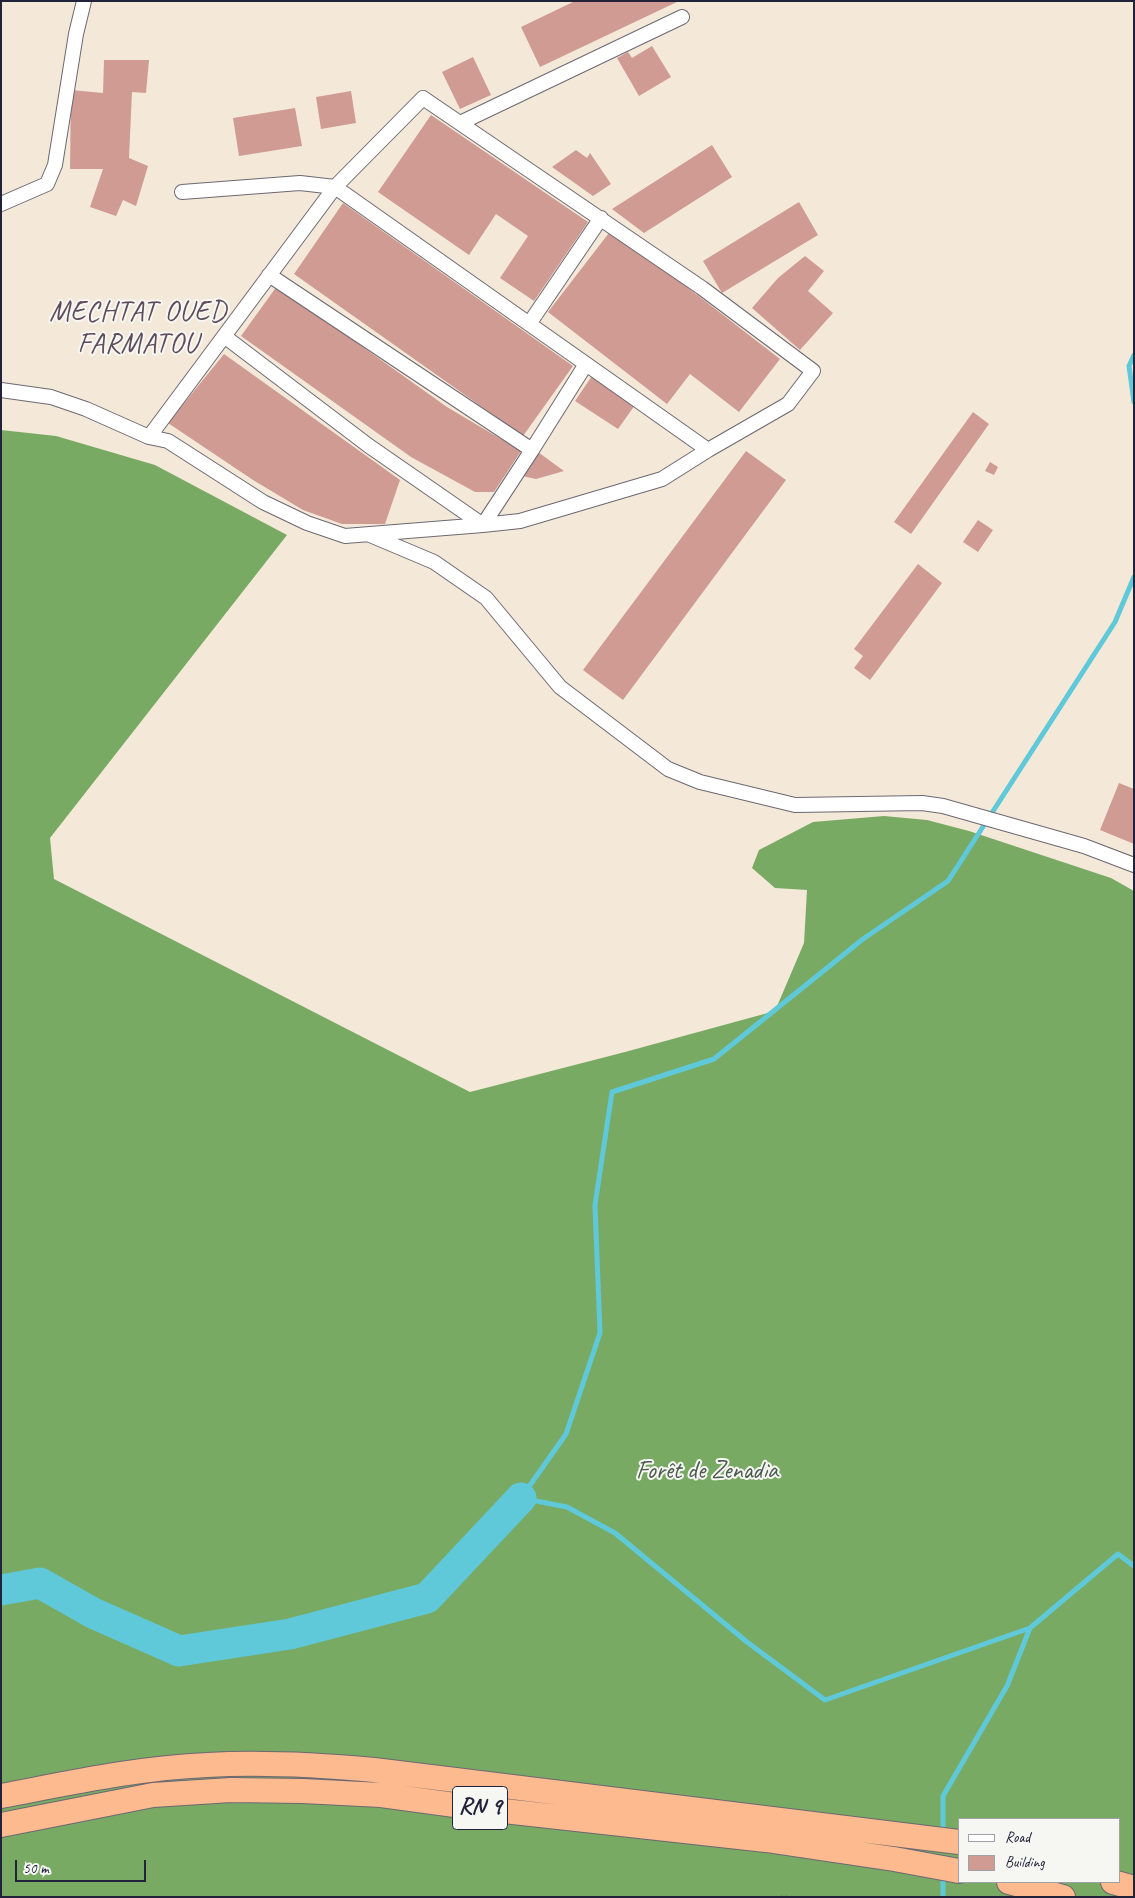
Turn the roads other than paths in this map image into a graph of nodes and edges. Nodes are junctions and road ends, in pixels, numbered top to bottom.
1 (84, 1) edge
2 (682, 17) dead end
3 (460, 123) junction
4 (335, 188) junction
5 (182, 192) dead end
6 (1, 204) edge
7 (601, 218) junction
8 (269, 275) junction
9 (529, 324) junction
10 (224, 336) junction
11 (586, 364) junction
12 (1, 390) edge
13 (149, 437) junction
14 (532, 450) junction
15 (708, 450) junction
16 (483, 526) junction
17 (367, 534) junction
18 (1134, 865) edge
19 (1, 1796) edge
20 (1, 1825) edge
21 (958, 1842) edge
22 (958, 1871) edge
23 (1013, 1883) edge
24 (1116, 1883) edge
25 (1134, 1888) edge
26 (1062, 1897) edge

1 - 6 street
2 - 3 street
3 - 4 street
3 - 7 street
4 - 5 street
4 - 8 street
4 - 9 street
7 - 9 street
7 - 15 street
8 - 10 street
8 - 14 street
9 - 11 street
10 - 13 street
10 - 16 street
11 - 14 street
11 - 15 street
12 - 13 street
13 - 17 street
14 - 16 street
15 - 16 street
16 - 17 street
17 - 18 street
19 - 21 highway, RN 9
20 - 22 highway, RN 9
23 - 26 highway
24 - 25 highway

